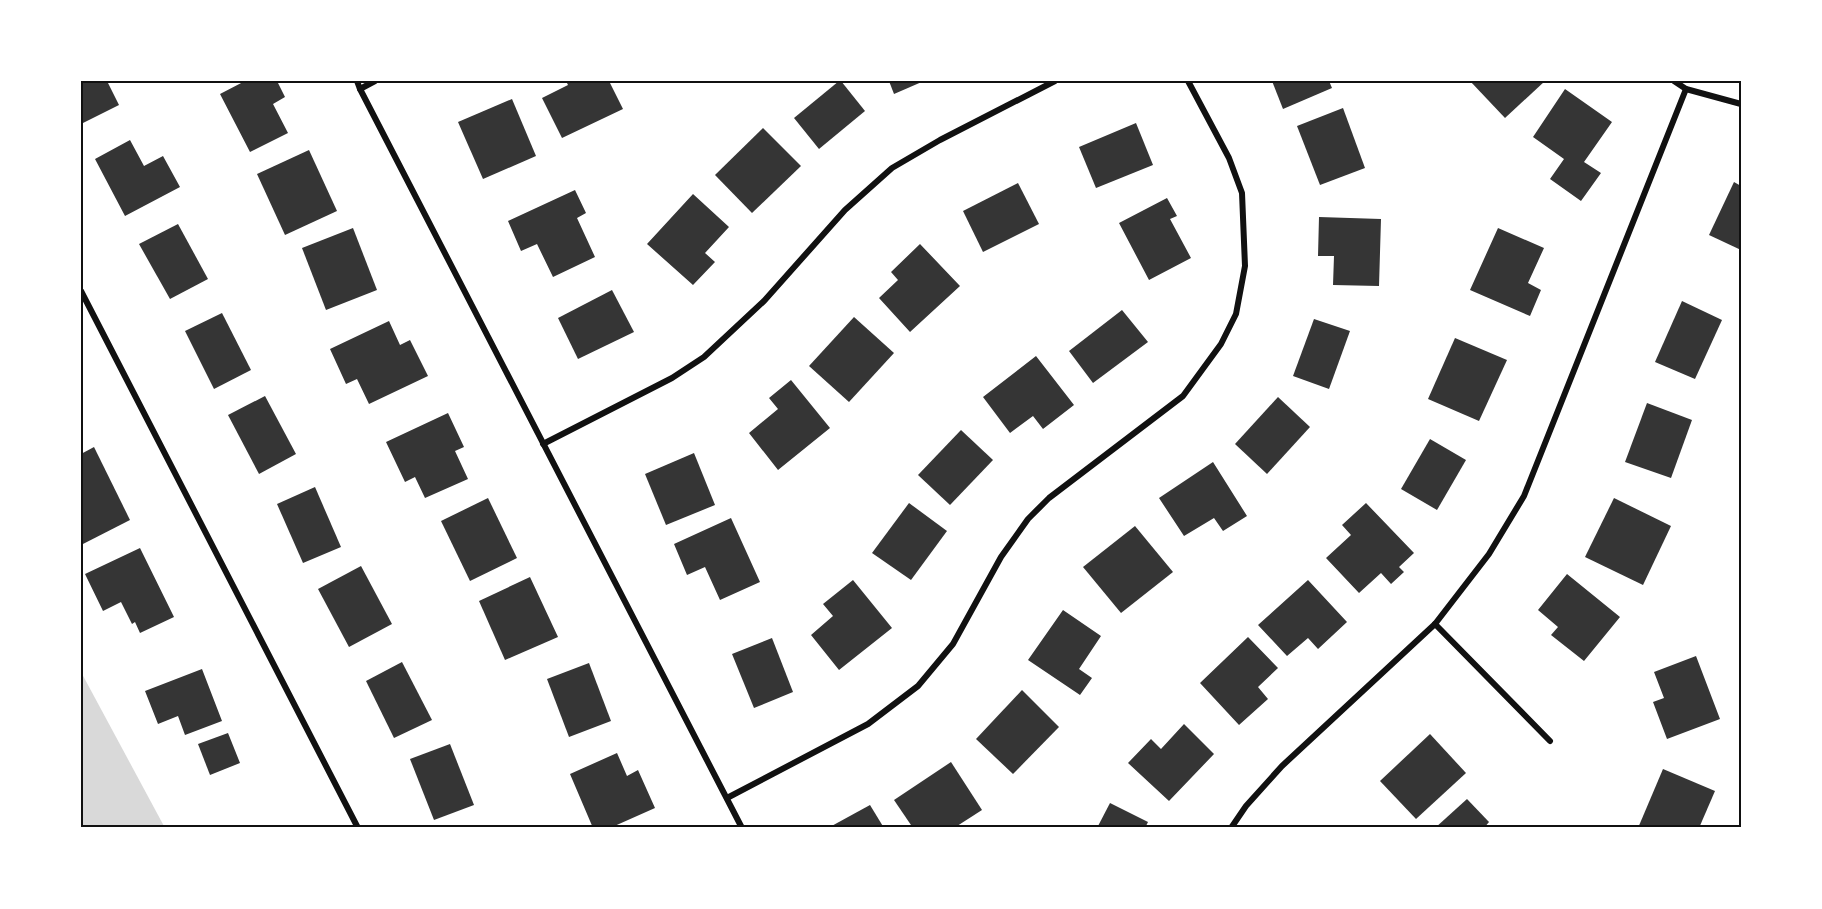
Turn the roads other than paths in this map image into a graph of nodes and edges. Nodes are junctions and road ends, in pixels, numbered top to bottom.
1 (357, 81) edge
2 (375, 81) edge
3 (1055, 81) edge
4 (1188, 81) edge
5 (1674, 81) edge
6 (360, 89) junction
7 (1686, 89) junction
8 (1741, 104) edge
9 (81, 291) edge
10 (543, 444) junction
11 (1435, 624) junction
12 (1550, 741) dead end
13 (727, 798) junction
14 (358, 828) edge
15 (742, 828) edge
16 (1231, 828) edge

1 - 6 street
2 - 6 street
3 - 10 street
4 - 13 street
5 - 7 street
6 - 10 street
7 - 8 street
7 - 11 street
9 - 14 street
10 - 13 street
11 - 12 street
11 - 16 street
13 - 15 street

